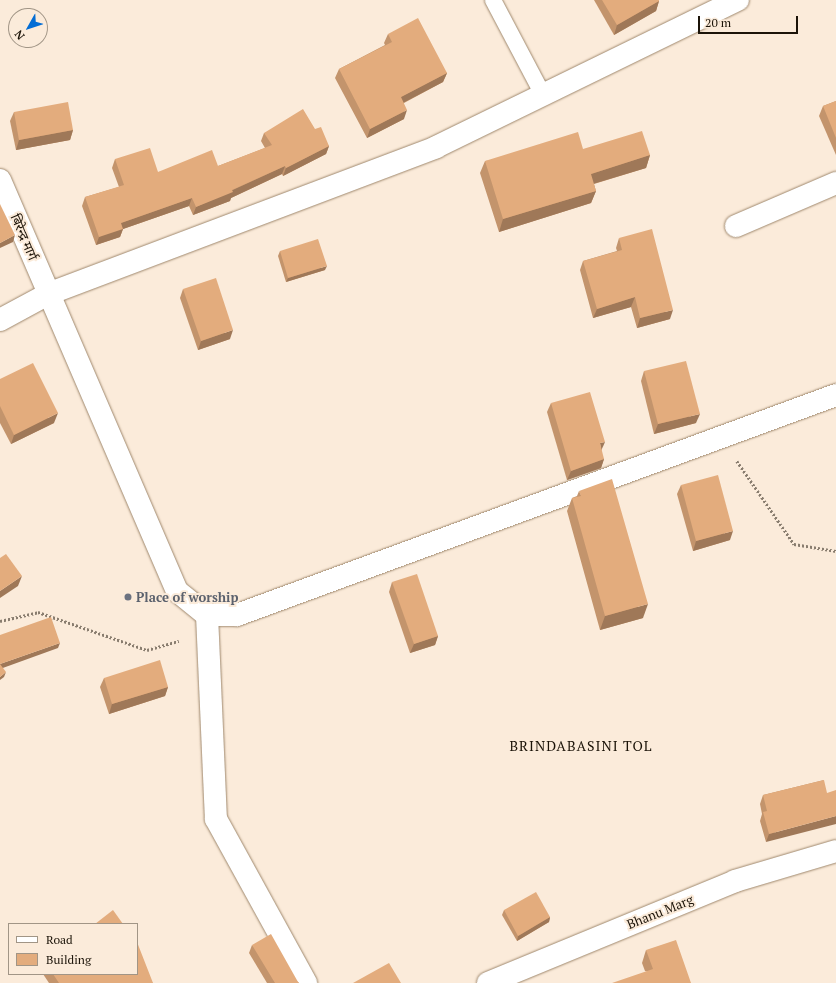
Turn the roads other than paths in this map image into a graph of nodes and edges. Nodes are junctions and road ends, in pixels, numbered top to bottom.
1 (493, 0) edge
2 (738, 0) edge
3 (543, 95) junction
4 (0, 180) edge
5 (836, 183) edge
6 (736, 226) dead end
7 (48, 294) junction
8 (0, 320) edge
9 (836, 395) edge
10 (207, 615) junction
11 (836, 851) edge
12 (306, 983) edge
13 (488, 983) edge

1 - 3 lane
2 - 3 street
3 - 7 street
4 - 7 street, बिरेन्द्र मार्ग
5 - 6 street
7 - 8 street
7 - 10 street, बिरेन्द्र मार्ग
9 - 10 street
10 - 12 street
11 - 13 street, Bhanu Marg

